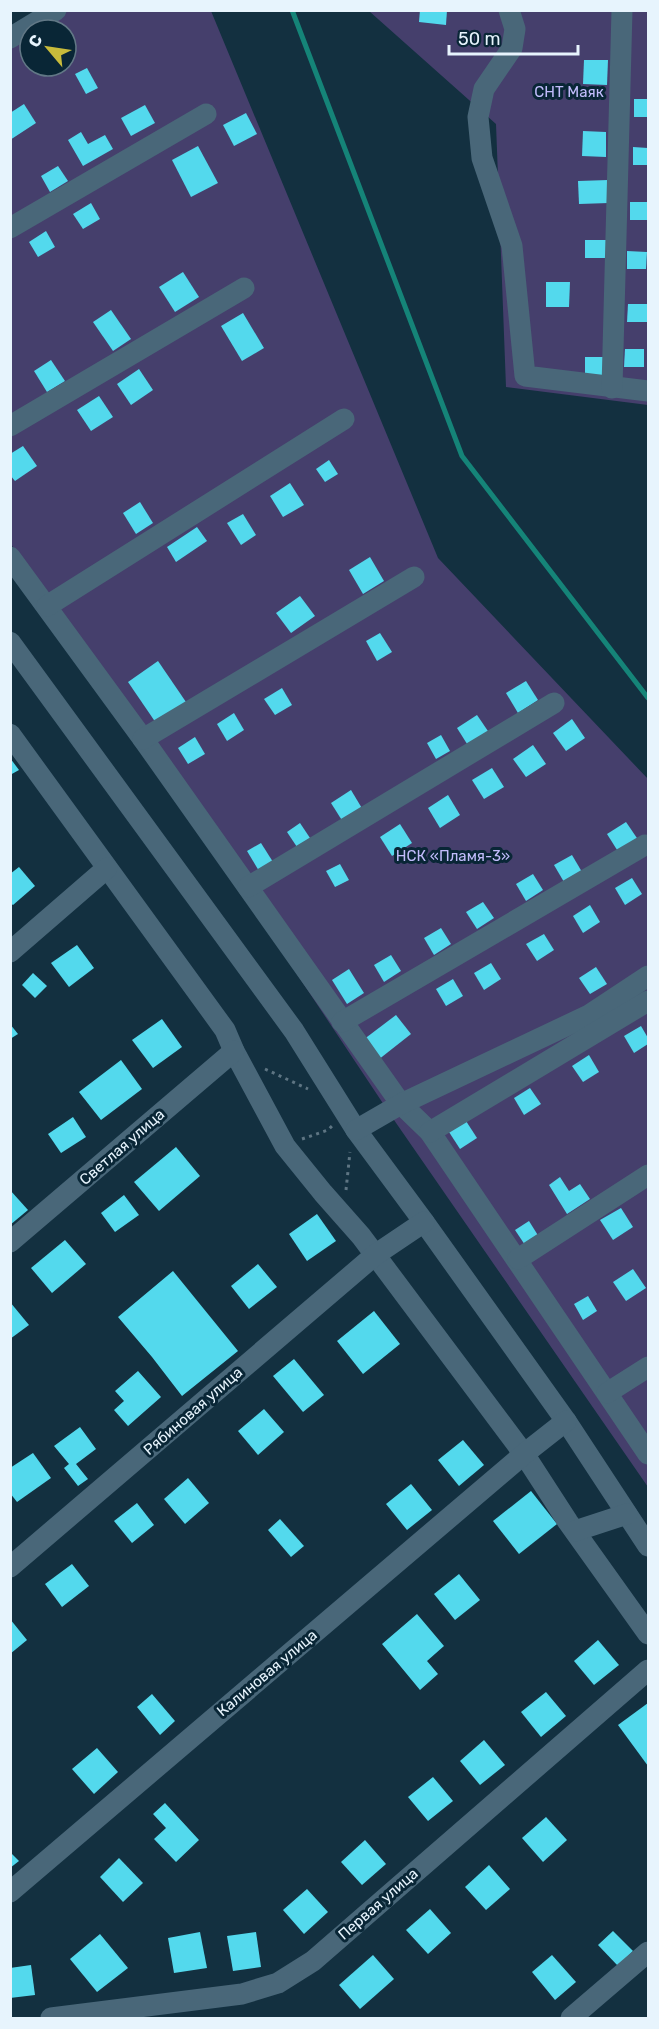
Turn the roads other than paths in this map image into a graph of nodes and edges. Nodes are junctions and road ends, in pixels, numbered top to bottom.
1 (56, 10) edge
2 (509, 10) edge
3 (622, 10) edge
4 (10, 38) edge
5 (206, 114) dead end
6 (10, 228) edge
7 (244, 288) dead end
8 (612, 388) junction
9 (648, 391) edge
10 (344, 419) dead end
11 (10, 426) edge
12 (10, 557) edge
13 (414, 577) dead end
14 (46, 606) junction
15 (10, 642) edge
16 (554, 704) dead end
17 (10, 734) edge
18 (143, 739) junction
19 (645, 845) dead end
20 (107, 868) junction
21 (249, 887) junction
22 (10, 952) edge
23 (648, 976) edge
24 (648, 1001) edge
25 (342, 1022) junction
26 (238, 1059) junction
27 (401, 1104) junction
28 (430, 1132) junction
29 (353, 1138) junction
30 (648, 1174) edge
31 (424, 1222) junction
32 (10, 1242) edge
33 (375, 1255) junction
34 (518, 1259) junction
35 (648, 1367) edge
36 (607, 1393) junction
37 (566, 1421) junction
38 (524, 1454) junction
39 (648, 1454) edge
40 (627, 1514) junction
41 (575, 1531) junction
42 (648, 1546) edge
43 (10, 1567) edge
44 (648, 1635) edge
45 (648, 1670) edge
46 (10, 1892) edge
47 (648, 1952) edge
48 (51, 2019) edge
49 (571, 2019) edge

1 - 4 street
2 - 8 street
3 - 8 street
5 - 6 street
7 - 11 street
8 - 9 street
10 - 14 street
12 - 14 street
13 - 18 street
14 - 18 street
15 - 29 street
16 - 21 street
17 - 20 street
18 - 21 street
19 - 25 street
20 - 22 street
20 - 26 street
21 - 25 street
23 - 27 street
24 - 28 street
25 - 27 street
26 - 32 street, Светлая улица
26 - 33 street
27 - 28 street
27 - 29 street
28 - 34 street
29 - 31 street
30 - 34 street
31 - 33 street, Рябиновая улица
31 - 37 street
33 - 38 street
33 - 43 street, Рябиновая улица
34 - 36 street
35 - 36 street
36 - 39 street
37 - 38 street, Калиновая улица
37 - 40 street
38 - 41 street
38 - 46 street, Калиновая улица
40 - 41 street
40 - 42 street
41 - 44 street
45 - 48 street, Первая улица
47 - 49 street

